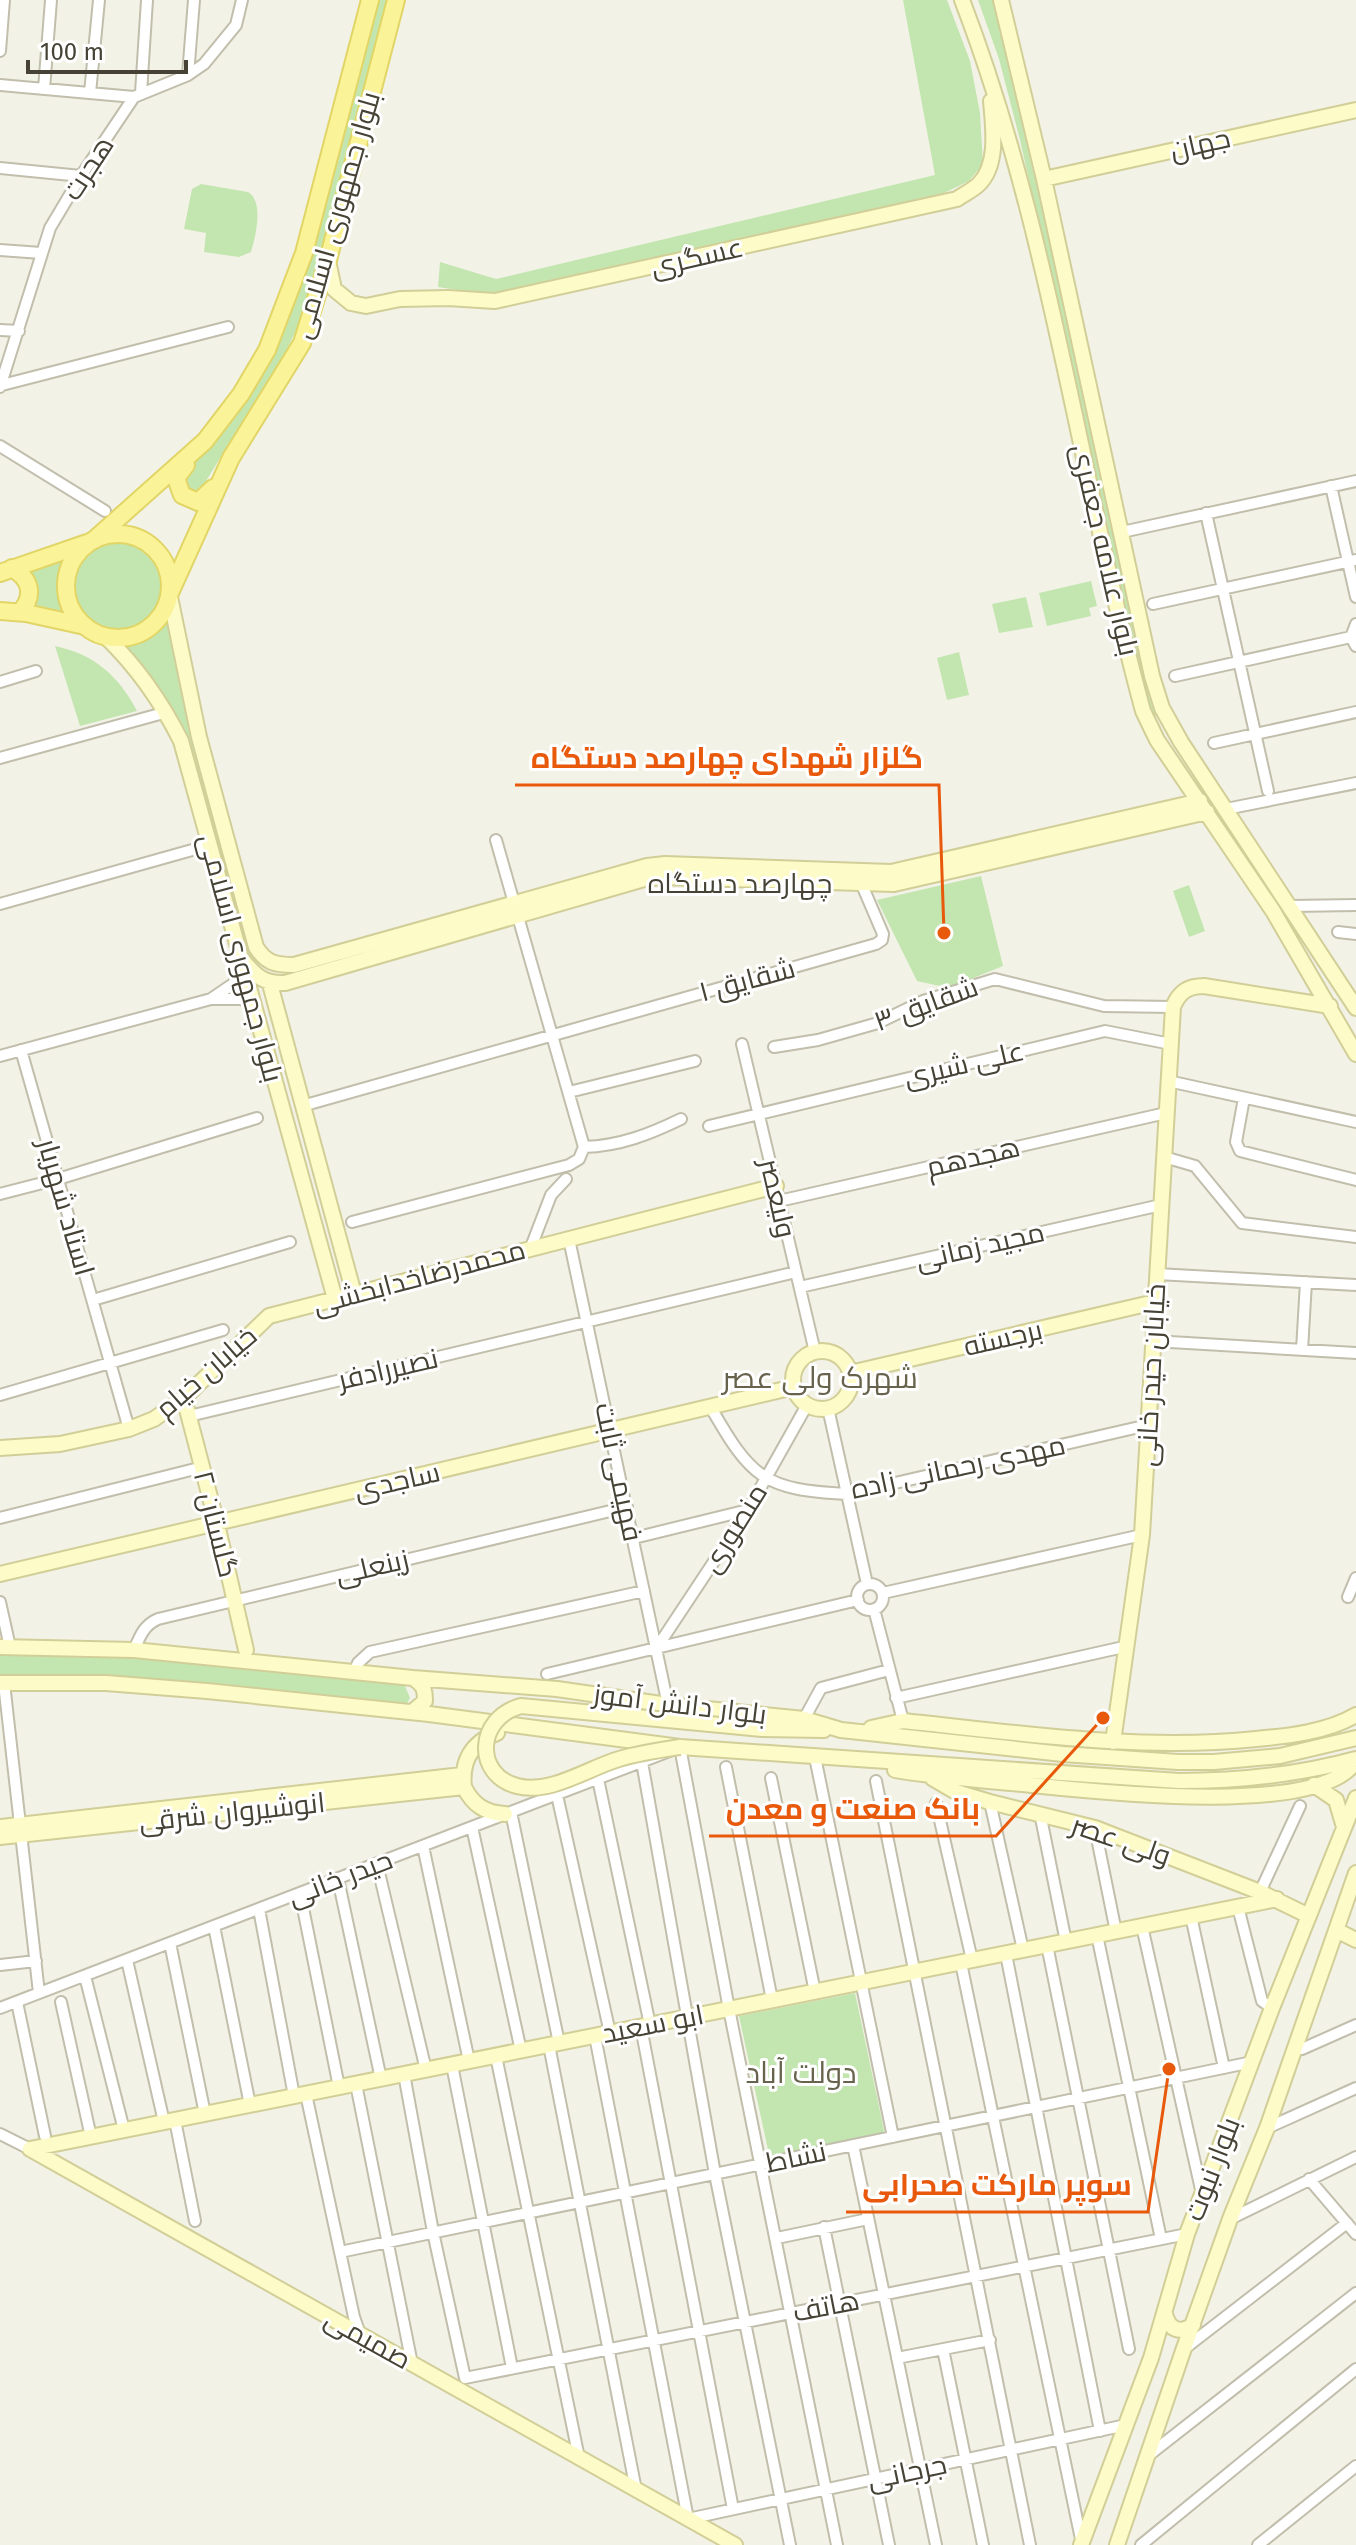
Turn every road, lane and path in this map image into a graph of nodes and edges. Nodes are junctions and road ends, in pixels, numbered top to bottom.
1 (4, 0) edge
2 (51, 0) edge
3 (99, 0) edge
4 (147, 0) edge
5 (194, 0) edge
6 (243, 0) edge
7 (370, 0) edge
8 (396, 0) edge
9 (962, 0) edge
10 (1001, 0) edge
11 (0, 51) edge
12 (188, 75) junction
13 (990, 77) junction
14 (0, 85) edge
15 (44, 89) junction
16 (90, 93) junction
17 (138, 95) junction
18 (1356, 110) edge
19 (0, 168) edge
20 (81, 176) junction
21 (1044, 179) junction
22 (0, 250) edge
23 (41, 253) junction
24 (328, 260) junction
25 (228, 327) dead end
26 (0, 330) edge
27 (19, 331) junction
28 (1, 386) edge
29 (0, 446) edge
30 (194, 454) junction
31 (222, 475) junction
32 (1356, 481) edge
33 (1331, 486) junction
34 (105, 511) dead end
35 (1206, 513) junction
36 (1122, 532) junction
37 (93, 540) junction
38 (1352, 561) edge
39 (6, 570) edge
40 (1223, 589) junction
41 (170, 595) junction
42 (1356, 597) edge
43 (1153, 604) dead end
44 (0, 611) edge
45 (20, 612) junction
46 (1356, 624) edge
47 (85, 626) junction
48 (106, 637) junction
49 (1353, 642) edge
50 (1239, 662) junction
51 (36, 671) dead end
52 (1175, 676) dead end
53 (0, 682) edge
54 (167, 712) junction
55 (1356, 712) edge
56 (1255, 734) junction
57 (1214, 743) dead end
58 (0, 758) edge
59 (1356, 783) edge
60 (1268, 791) dead end
61 (1204, 807) junction
62 (1226, 809) junction
63 (496, 840) dead end
64 (210, 845) junction
65 (859, 878) junction
66 (0, 904) edge
67 (1356, 905) edge
68 (1290, 906) junction
69 (517, 910) junction
70 (1338, 932) dead end
71 (1356, 934) edge
72 (263, 959) joint
73 (242, 962) junction
74 (270, 984) junction
75 (211, 999) junction
76 (1353, 1000) edge
77 (1330, 1006) junction
78 (1173, 1007) junction
79 (255, 1008) junction
80 (553, 1033) junction
81 (742, 1044) dead end
82 (1171, 1044) junction
83 (774, 1047) dead end
84 (21, 1050) junction
85 (1356, 1054) edge
86 (0, 1056) edge
87 (695, 1061) dead end
88 (1168, 1081) junction
89 (569, 1092) junction
90 (1244, 1098) junction
91 (302, 1106) junction
92 (758, 1113) junction
93 (1166, 1113) junction
94 (257, 1118) dead end
95 (681, 1119) dead end
96 (1356, 1122) edge
97 (709, 1126) dead end
98 (584, 1147) junction
99 (1164, 1157) junction
100 (58, 1179) junction
101 (566, 1179) dead end
102 (1356, 1180) edge
103 (0, 1194) edge
104 (777, 1194) junction
105 (1161, 1205) junction
106 (352, 1222) dead end
107 (1356, 1237) edge
108 (569, 1239) junction
109 (290, 1242) dead end
110 (531, 1247) junction
111 (796, 1272) junction
112 (1157, 1274) junction
113 (1306, 1282) junction
114 (1356, 1285) edge
115 (800, 1287) junction
116 (354, 1294) junction
117 (335, 1299) junction
118 (93, 1300) junction
119 (1155, 1302) junction
120 (269, 1316) joint
121 (587, 1321) junction
122 (223, 1330) dead end
123 (1153, 1341) junction
124 (1302, 1350) junction
125 (815, 1352) junction
126 (1356, 1353) edge
127 (111, 1364) junction
128 (850, 1373) junction
129 (794, 1387) junction
130 (0, 1395) edge
131 (184, 1398) junction
132 (807, 1405) junction
133 (710, 1406) junction
134 (828, 1408) junction
135 (189, 1416) junction
136 (1148, 1425) junction
137 (129, 1429) junction
138 (611, 1430) junction
139 (0, 1448) edge
140 (203, 1467) junction
141 (764, 1479) junction
142 (847, 1494) junction
143 (627, 1507) junction
144 (748, 1510) junction
145 (0, 1518) edge
146 (217, 1524) junction
147 (1142, 1535) junction
148 (634, 1538) junction
149 (0, 1574) edge
150 (1356, 1578) edge
151 (867, 1584) junction
152 (644, 1591) junction
153 (883, 1593) junction
154 (1348, 1597) dead end
155 (234, 1600) junction
156 (858, 1600) junction
157 (0, 1602) edge
158 (874, 1609) junction
159 (1128, 1646) junction
160 (5, 1647) edge
161 (656, 1649) junction
162 (134, 1650) junction
163 (246, 1650) dead end
164 (889, 1670) junction
165 (354, 1672) junction
166 (547, 1674) dead end
167 (413, 1678) junction
168 (2, 1683) edge
169 (896, 1698) junction
170 (668, 1705) junction
171 (412, 1712) junction
172 (1356, 1715) edge
173 (804, 1719) junction
174 (903, 1721) junction
175 (1328, 1727) junction
176 (521, 1728) junction
177 (848, 1730) junction
178 (1353, 1734) edge
179 (1113, 1742) junction
180 (680, 1747) junction
181 (815, 1757) junction
182 (857, 1759) junction
183 (642, 1762) junction
184 (1354, 1762) edge
185 (726, 1767) dead end
186 (928, 1776) junction
187 (771, 1778) dead end
188 (598, 1779) junction
189 (463, 1781) junction
190 (876, 1781) dead end
191 (1314, 1785) junction
192 (557, 1795) junction
193 (1356, 1798) edge
194 (990, 1802) junction
195 (936, 1803) dead end
196 (1300, 1806) dead end
197 (508, 1813) junction
198 (1040, 1813) junction
199 (0, 1827) edge
200 (472, 1827) junction
201 (1095, 1828) junction
202 (1344, 1828) junction
203 (21, 1830) junction
204 (0, 1837) edge
205 (423, 1846) junction
206 (377, 1864) junction
207 (1356, 1873) edge
208 (338, 1879) junction
209 (1260, 1892) junction
210 (300, 1893) junction
211 (1277, 1899) junction
212 (1238, 1907) junction
213 (259, 1909) junction
214 (1191, 1916) junction
215 (1309, 1916) junction
216 (214, 1926) junction
217 (1142, 1926) junction
218 (1336, 1930) junction
219 (1116, 1932) junction
220 (1097, 1935) junction
221 (1356, 1940) edge
222 (1066, 1942) junction
223 (170, 1943) junction
224 (1047, 1945) junction
225 (1023, 1950) junction
226 (1006, 1954) junction
227 (127, 1960) junction
228 (36, 1961) junction
229 (966, 1962) junction
230 (0, 1965) edge
231 (917, 1971) junction
232 (85, 1976) junction
233 (860, 1983) junction
234 (815, 1992) junction
235 (39, 1993) junction
236 (772, 2000) junction
237 (17, 2002) junction
238 (61, 2002) dead end
239 (0, 2008) edge
240 (1272, 2008) junction
241 (729, 2009) junction
242 (686, 2018) junction
243 (1356, 2025) edge
244 (645, 2026) junction
245 (603, 2034) junction
246 (554, 2044) junction
247 (1302, 2049) dead end
248 (521, 2051) junction
249 (496, 2056) junction
250 (469, 2061) junction
251 (1252, 2062) junction
252 (452, 2065) junction
253 (1224, 2068) junction
254 (426, 2070) junction
255 (404, 2074) junction
256 (1175, 2078) junction
257 (381, 2079) junction
258 (356, 2084) junction
259 (339, 2087) junction
260 (1128, 2088) junction
261 (1356, 2088) edge
262 (300, 2095) junction
263 (1079, 2098) junction
264 (250, 2105) junction
265 (1036, 2107) junction
266 (205, 2114) junction
267 (993, 2116) junction
268 (170, 2121) junction
269 (947, 2126) junction
270 (1267, 2128) junction
271 (124, 2130) junction
272 (0, 2134) edge
273 (45, 2136) dead end
274 (91, 2137) junction
275 (893, 2137) junction
276 (853, 2145) junction
277 (30, 2149) junction
278 (1356, 2157) edge
279 (762, 2164) junction
280 (715, 2174) junction
281 (1309, 2179) junction
282 (671, 2183) junction
283 (625, 2193) junction
284 (1202, 2195) junction
285 (579, 2202) junction
286 (528, 2212) junction
287 (868, 2219) junction
288 (1230, 2219) junction
289 (195, 2221) dead end
290 (481, 2222) junction
291 (1347, 2223) junction
292 (824, 2227) junction
293 (433, 2232) junction
294 (1187, 2234) junction
295 (1356, 2234) edge
296 (777, 2238) junction
297 (1161, 2239) junction
298 (388, 2242) junction
299 (1109, 2250) junction
300 (340, 2252) junction
301 (1066, 2258) junction
302 (1024, 2267) junction
303 (977, 2276) junction
304 (1356, 2293) edge
305 (885, 2294) junction
306 (838, 2303) junction
307 (792, 2313) junction
308 (1165, 2314) junction
309 (745, 2322) junction
310 (1193, 2325) junction
311 (699, 2331) junction
312 (360, 2335) junction
313 (653, 2340) junction
314 (990, 2340) junction
315 (608, 2349) junction
316 (943, 2349) junction
317 (1129, 2349) dead end
318 (1183, 2351) junction
319 (897, 2358) junction
320 (559, 2359) junction
321 (412, 2364) junction
322 (512, 2368) junction
323 (1356, 2369) edge
324 (462, 2384) junction
325 (1126, 2425) junction
326 (1100, 2431) junction
327 (1060, 2439) junction
328 (1011, 2450) junction
329 (1149, 2455) junction
330 (579, 2458) junction
331 (966, 2460) junction
332 (1356, 2466) edge
333 (920, 2469) junction
334 (875, 2479) junction
335 (826, 2489) junction
336 (636, 2490) junction
337 (781, 2499) junction
338 (733, 2509) junction
339 (688, 2519) junction
340 (735, 2545) edge
341 (790, 2545) edge
342 (837, 2545) edge
343 (889, 2545) edge
344 (936, 2545) edge
345 (983, 2545) edge
346 (1030, 2545) edge
347 (1082, 2545) edge
348 (1117, 2545) edge
349 (1141, 2545) edge
350 (1258, 2545) edge

1 - 11 street
2 - 15 street
3 - 16 street
4 - 17 street
5 - 12 street
6 - 12 street
7 - 30 main road, بلوار جمهوری اسلامی
8 - 24 main road, بلوار جمهوری اسلامی
9 - 13 main road, بلوار علامه جعفری
10 - 21 main road, بلوار علامه جعفری
12 - 17 street
13 - 24 main road, عسگری
13 - 61 main road, بلوار علامه جعفری
14 - 15 street
15 - 16 street
16 - 17 street
17 - 20 street, هجرت
18 - 21 main road, جهان
19 - 20 street
20 - 23 street, هجرت
21 - 36 main road, بلوار علامه جعفری
22 - 23 street
23 - 27 street, هجرت
24 - 31 main road, بلوار جمهوری اسلامی
25 - 28 street
26 - 27 street
27 - 28 street, هجرت
29 - 34 street
30 - 31 main road
30 - 37 main road, بلوار جمهوری اسلامی
31 - 41 main road, بلوار جمهوری اسلامی
32 - 33 street
33 - 35 street
33 - 38 street
35 - 36 street
35 - 40 street
36 - 62 main road, بلوار علامه جعفری
37 - 39 main road
37 - 41 main road
37 - 47 main road
38 - 40 street
38 - 42 street
39 - 45 main road
40 - 43 street
40 - 50 street
41 - 48 main road
41 - 72 main road, بلوار جمهوری اسلامی
44 - 45 main road
45 - 47 main road
46 - 49 street
47 - 48 main road
48 - 54 main road, بلوار جمهوری اسلامی
49 - 50 street
50 - 52 street
50 - 56 street
51 - 53 street
54 - 58 street
54 - 64 main road, بلوار جمهوری اسلامی
55 - 56 street
56 - 57 street
56 - 60 street
59 - 62 street
61 - 65 main road, چهارصد دستگاه
61 - 77 main road, بلوار علامه جعفری
62 - 68 main road, بلوار علامه جعفری
63 - 69 street
64 - 66 street
64 - 73 main road, بلوار جمهوری اسلامی
65 - 69 main road, چهارصد دستگاه
65 - 80 street, شقایق ۱
67 - 68 street
68 - 76 main road, بلوار علامه جعفری
69 - 72 main road, چهارصد دستگاه
69 - 74 main road, چهارصد دستگاه
69 - 80 street
70 - 71 street
73 - 74 main road
73 - 75 street
73 - 79 main road, بلوار جمهوری اسلامی
74 - 91 main road, بلوار جمهوری اسلامی
75 - 79 street
75 - 84 street
77 - 78 main road
77 - 85 main road, بلوار علامه جعفری
78 - 82 main road, خیابان حیدر خانی
78 - 83 street, شقایق ۳
79 - 117 main road, بلوار جمهوری اسلامی
80 - 89 street
80 - 91 street
81 - 92 street, ولیعصر
82 - 88 main road, خیابان حیدر خانی
82 - 92 street, علی شیری
84 - 86 street
84 - 100 street, استاد شهریار
87 - 89 street
88 - 90 street
88 - 93 main road, خیابان حیدر خانی
89 - 98 street
90 - 96 street
90 - 102 street
91 - 116 main road, بلوار جمهوری اسلامی
92 - 97 street, علی شیری
92 - 104 street, ولیعصر
93 - 99 main road, خیابان حیدر خانی
93 - 104 street, هجدهم
94 - 100 street
95 - 98 street
98 - 106 street
99 - 105 main road, خیابان حیدر خانی
99 - 107 street
100 - 103 street
100 - 118 street, استاد شهریار
101 - 110 street
104 - 108 main road, محمدرضاخدابخشی
104 - 111 street, ولیعصر
105 - 112 main road, خیابان حیدر خانی
105 - 115 street, مجید زمانی
108 - 110 main road, محمدرضاخدابخشی
108 - 121 street, فهیمی ثابت
109 - 118 street
110 - 116 main road, محمدرضاخدابخشی
111 - 115 street, ولیعصر
111 - 121 street, نصیررادفر
112 - 113 street
112 - 119 main road, خیابان حیدر خانی
113 - 114 street
113 - 124 street
115 - 125 street, ولیعصر
116 - 117 main road, محمدرضاخدابخشی
117 - 120 main road, محمدرضاخدابخشی
118 - 127 street, استاد شهریار
119 - 123 main road, خیابان حیدر خانی
119 - 128 main road, برجسته
120 - 131 main road, خیابان خیام
121 - 135 street, نصیررادفر
121 - 138 street, فهیمی ثابت
122 - 127 street
123 - 124 street
123 - 136 main road, خیابان حیدر خانی
124 - 126 street
125 - 128 main road
125 - 129 main road
127 - 130 street
127 - 137 street, استاد شهریار
128 - 134 main road
129 - 132 main road
129 - 133 main road, ساجدی
131 - 135 main road, گلستان ۲
131 - 137 main road, خیابان خیام
132 - 134 main road
132 - 141 street, منصوری
133 - 138 main road, ساجدی
133 - 141 street, مهدی رحمانی زاده
134 - 142 street
135 - 140 main road, گلستان ۲
136 - 142 street, مهدی رحمانی زاده
136 - 147 main road, خیابان حیدر خانی
137 - 139 main road, خیابان خیام
138 - 143 street, فهیمی ثابت
138 - 146 main road, ساجدی
140 - 145 street
140 - 146 main road, گلستان ۲
141 - 142 street, مهدی رحمانی زاده
141 - 144 street, منصوری
142 - 151 street
143 - 148 street, فهیمی ثابت
143 - 155 street, زینعلی
144 - 148 street
144 - 161 street, منصوری
146 - 149 main road, ساجدی
146 - 155 main road, گلستان ۲
147 - 153 street
147 - 159 main road, خیابان حیدر خانی
148 - 152 street, فهیمی ثابت
150 - 154 street
151 - 153 street
151 - 156 street
152 - 161 street, فهیمی ثابت
152 - 165 street
153 - 158 street
155 - 162 street, زینعلی
155 - 163 main road, گلستان ۲
156 - 158 street
156 - 161 street
157 - 160 street
158 - 164 street
159 - 169 street
159 - 179 main road, خیابان حیدر خانی
160 - 162 main road, بلوار دانش آموز
161 - 166 street
161 - 170 street, فهیمی ثابت
162 - 165 main road, بلوار دانش آموز
164 - 169 street
164 - 173 street
165 - 167 main road, بلوار دانش آموز
167 - 170 main road, بلوار دانش آموز
167 - 171 main road
168 - 171 main road, بلوار دانش آموز
168 - 203 street
169 - 174 street
170 - 173 main road, بلوار دانش آموز
171 - 176 main road, بلوار دانش آموز
172 - 175 main road
173 - 177 main road, بلوار دانش آموز
174 - 177 main road
174 - 179 main road
175 - 178 main road
175 - 179 main road
176 - 180 main road, بلوار دانش آموز
176 - 189 main road
177 - 178 main road, بلوار دانش آموز
177 - 180 main road, bridge
180 - 181 main road, بلوار دانش آموز
180 - 183 street, حیدر خانی
180 - 241 street
181 - 182 main road, بلوار دانش آموز
181 - 233 street
182 - 184 main road, بلوار دانش آموز
182 - 186 main road
183 - 188 street, حیدر خانی
183 - 242 street
184 - 191 main road
185 - 236 street
186 - 191 main road
186 - 194 main road, ولی عصر
187 - 234 street
188 - 192 street, حیدر خانی
188 - 244 street
189 - 197 main road
189 - 203 main road, انوشیروان شرقی
190 - 231 street
191 - 202 main road
192 - 197 street, حیدر خانی
192 - 245 street
193 - 202 main road, بلوار نبوت
194 - 198 main road, ولی عصر
194 - 225 street
195 - 229 street
196 - 209 street
197 - 200 street, حیدر خانی
197 - 246 street
198 - 201 main road, ولی عصر
198 - 222 street
199 - 203 main road, انوشیروان شرقی
200 - 205 street, حیدر خانی
200 - 248 street
201 - 209 main road, ولی عصر
201 - 219 street
202 - 215 main road, بلوار نبوت
203 - 204 main road, انوشیروان شرقی
203 - 228 street
205 - 206 street, حیدر خانی
205 - 250 street
206 - 208 street, حیدر خانی
206 - 254 street
207 - 218 main road, بلوار نبوت
208 - 210 street, حیدر خانی
208 - 257 street
209 - 211 main road, ولی عصر
210 - 213 street, حیدر خانی
210 - 259 street
211 - 212 main road, ابو سعید
211 - 215 main road, ولی عصر
212 - 214 main road, ابو سعید
212 - 240 street
213 - 216 street, حیدر خانی
213 - 262 street
214 - 217 main road, ابو سعید
214 - 253 street
215 - 240 main road, بلوار نبوت
216 - 223 street, حیدر خانی
216 - 264 street
217 - 219 main road, ابو سعید
217 - 256 street
218 - 221 main road
218 - 270 main road, بلوار نبوت
219 - 220 main road, ابو سعید
220 - 222 main road, ابو سعید
220 - 260 street
222 - 224 main road, ابو سعید
223 - 227 street, حیدر خانی
223 - 266 street
224 - 225 main road, ابو سعید
224 - 263 street
225 - 226 main road, ابو سعید
226 - 229 main road, ابو سعید
226 - 265 street
227 - 232 street, حیدر خانی
227 - 268 street
228 - 230 street
228 - 235 street
229 - 231 main road, ابو سعید
229 - 267 street
231 - 233 main road, ابو سعید
231 - 269 street
232 - 235 street, حیدر خانی
232 - 271 street
233 - 234 main road, ابو سعید
233 - 275 street
234 - 236 main road, ابو سعید
235 - 237 street, حیدر خانی
236 - 241 main road, ابو سعید
237 - 239 street, حیدر خانی
237 - 273 street
238 - 274 street
240 - 251 main road, بلوار نبوت
241 - 242 main road, ابو سعید
241 - 279 street
242 - 244 main road, ابو سعید
242 - 280 street
243 - 247 street
244 - 245 main road, ابو سعید
244 - 282 street
245 - 246 main road, ابو سعید
245 - 283 street
246 - 248 main road, ابو سعید
246 - 285 street
248 - 249 main road, ابو سعید
249 - 250 main road, ابو سعید
249 - 286 street
250 - 252 main road, ابو سعید
251 - 253 street, نشاط
251 - 284 main road, بلوار نبوت
252 - 254 main road, ابو سعید
252 - 290 street
253 - 256 street, نشاط
254 - 255 main road, ابو سعید
255 - 257 main road, ابو سعید
255 - 293 street
256 - 260 street, نشاط
256 - 284 street
257 - 258 main road, ابو سعید
258 - 259 main road, ابو سعید
258 - 298 street
259 - 262 main road, ابو سعید
260 - 263 street, نشاط
260 - 297 street
261 - 270 street
262 - 264 main road, ابو سعید
262 - 300 street
263 - 265 street, نشاط
263 - 299 street
264 - 266 main road, ابو سعید
265 - 267 street, نشاط
265 - 301 street
266 - 268 main road, ابو سعید
267 - 269 street, نشاط
267 - 302 street
268 - 271 main road, ابو سعید
268 - 289 street
269 - 275 street, نشاط
269 - 303 street
270 - 288 main road, بلوار نبوت
271 - 274 main road, ابو سعید
272 - 277 street, صمیمی
274 - 277 main road, ابو سعید
275 - 276 street, نشاط
276 - 279 street, نشاط
276 - 287 street
277 - 312 main road, صمیمی
278 - 281 street
279 - 280 street, نشاط
279 - 296 street
280 - 282 street, نشاط
280 - 309 street
281 - 288 street
281 - 291 street
282 - 283 street, نشاط
282 - 311 street
283 - 285 street, نشاط
283 - 313 street
284 - 294 main road, بلوار نبوت
285 - 286 street, نشاط
285 - 315 street
286 - 290 street, نشاط
286 - 320 street
287 - 292 street
287 - 305 street
288 - 310 main road, بلوار نبوت
290 - 293 street, نشاط
290 - 322 street
291 - 295 street
291 - 318 street
292 - 296 street
292 - 306 street
293 - 298 street, نشاط
293 - 324 street
294 - 297 street, هاتف
294 - 308 main road, بلوار نبوت
296 - 307 street
297 - 299 street, هاتف
298 - 300 street, نشاط
298 - 321 street
299 - 301 street, هاتف
299 - 317 street
300 - 312 street
301 - 302 street, هاتف
301 - 326 street
302 - 303 street, هاتف
302 - 327 street
303 - 305 street, هاتف
303 - 314 street
304 - 329 street
305 - 306 street, هاتف
305 - 319 street
306 - 307 street, هاتف
306 - 334 street
307 - 309 street, هاتف
307 - 335 street
308 - 310 main road
308 - 325 main road, بلوار نبوت
309 - 311 street, هاتف
309 - 337 street
310 - 318 main road, بلوار نبوت
311 - 313 street, هاتف
311 - 338 street
312 - 321 main road, صمیمی
313 - 315 street, هاتف
313 - 339 street
314 - 316 street
314 - 328 street
315 - 320 street, هاتف
315 - 336 street
316 - 319 street
316 - 331 street
318 - 329 main road, بلوار نبوت
319 - 333 street
320 - 322 street, هاتف
320 - 330 street
321 - 324 main road, صمیمی
322 - 324 street, هاتف
323 - 349 street
324 - 330 main road, صمیمی
325 - 326 street, جرجانی
325 - 347 main road, بلوار نبوت
326 - 327 street, جرجانی
327 - 328 street, جرجانی
327 - 347 street
328 - 331 street, جرجانی
328 - 346 street
329 - 348 main road, بلوار نبوت
330 - 336 main road, صمیمی
331 - 333 street, جرجانی
331 - 345 street
332 - 350 street
333 - 334 street, جرجانی
333 - 344 street
334 - 335 street, جرجانی
334 - 343 street
335 - 337 street, جرجانی
335 - 342 street
336 - 339 main road, صمیمی
337 - 338 street, جرجانی
337 - 341 street
338 - 339 street, جرجانی
339 - 340 main road, صمیمی

